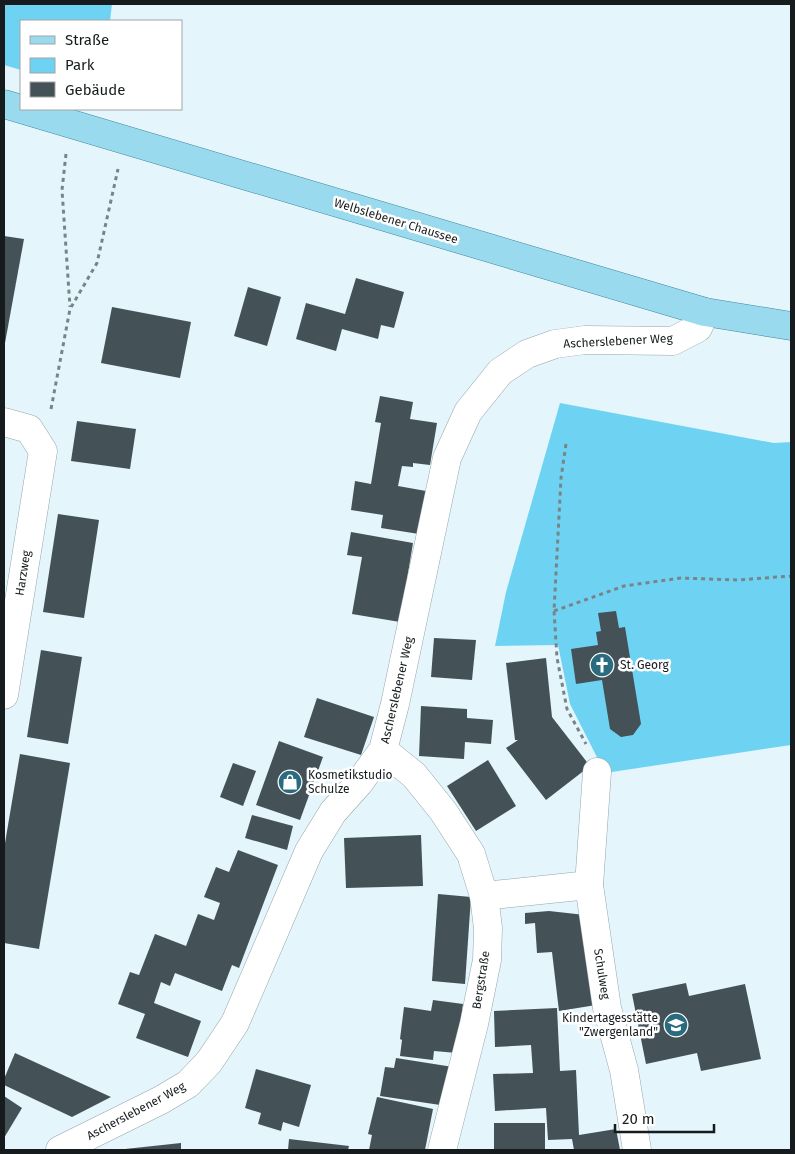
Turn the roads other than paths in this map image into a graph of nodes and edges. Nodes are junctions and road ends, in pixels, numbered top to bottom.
1 (4, 104) edge
2 (20, 109) edge
3 (24, 110) edge
4 (705, 312) junction
5 (791, 326) edge
6 (4, 422) edge
7 (4, 695) edge
8 (383, 750) junction
9 (597, 772) road end
10 (589, 885) junction
11 (484, 896) junction
12 (60, 1150) edge
13 (442, 1150) edge
14 (637, 1150) edge

1 - 2 main road, Welbslebener Chaussee
3 - 4 main road, Welbslebener Chaussee
4 - 5 main road, Welbslebener Chaussee
4 - 8 street, Ascherslebener Weg
6 - 7 street, Harzweg
8 - 11 street, Bergstraße
8 - 12 street, Ascherslebener Weg
9 - 10 street, Schulweg
10 - 11 street
10 - 14 street, Schulweg
11 - 13 street, Bergstraße

